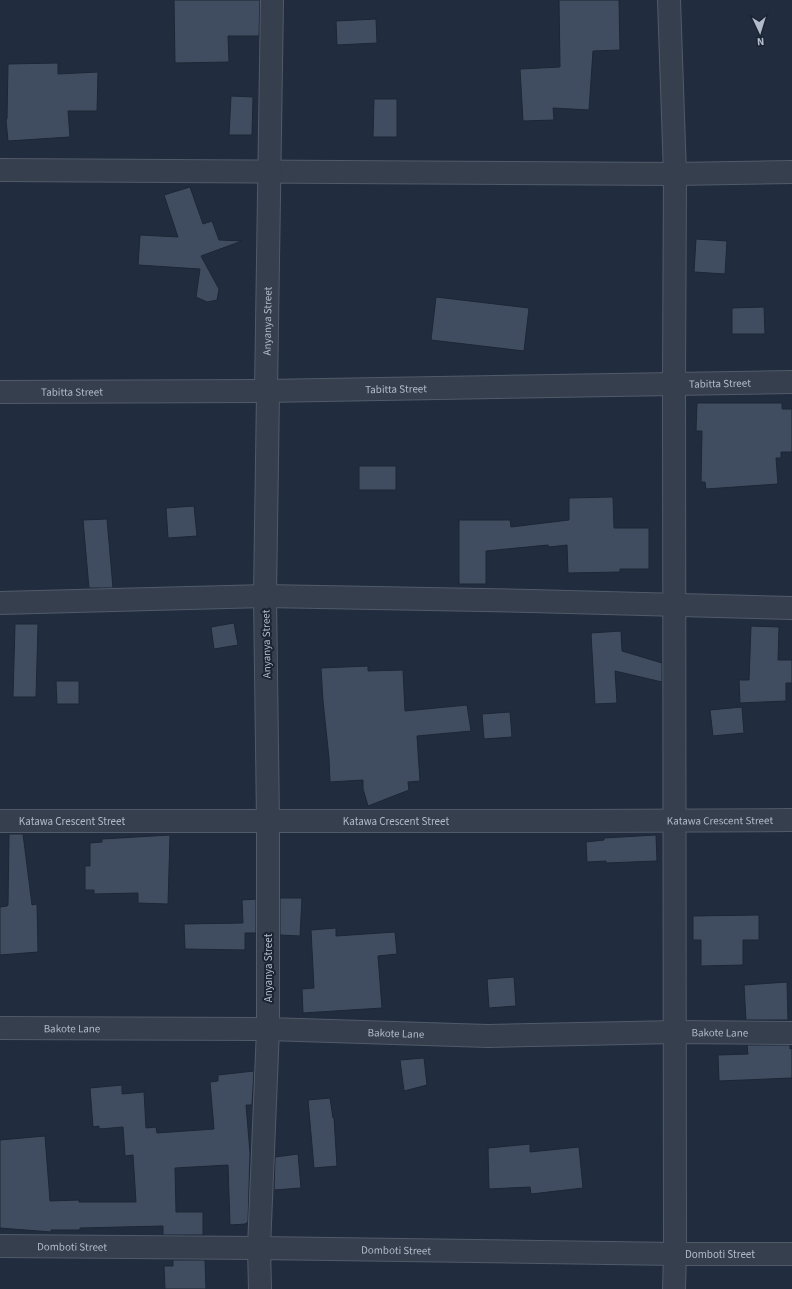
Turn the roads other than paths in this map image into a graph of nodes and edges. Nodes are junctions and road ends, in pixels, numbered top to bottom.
1 (272, 0) edge
2 (669, 0) edge
3 (0, 170) edge
4 (270, 172) junction
5 (792, 172) edge
6 (675, 174) junction
7 (792, 382) edge
8 (674, 383) junction
9 (266, 391) junction
10 (0, 392) edge
11 (265, 596) junction
12 (0, 603) edge
13 (675, 605) junction
14 (792, 608) edge
15 (0, 820) edge
16 (675, 820) junction
17 (792, 820) edge
18 (268, 821) junction
19 (0, 1028) edge
20 (268, 1029) junction
21 (676, 1032) junction
22 (792, 1033) edge
23 (0, 1246) edge
24 (259, 1248) junction
25 (675, 1254) junction
26 (792, 1254) edge
27 (260, 1289) edge
28 (674, 1289) edge

1 - 4 street, Anyanya Street
2 - 6 street
3 - 4 street
4 - 6 street
4 - 9 street, Anyanya Street
5 - 6 street
6 - 8 street
7 - 8 street, Tabitta Street
8 - 9 street, Tabitta Street
8 - 13 street
9 - 10 street, Tabitta Street
9 - 11 street, Anyanya Street
11 - 12 street
11 - 13 street
11 - 18 street, Anyanya Street
13 - 14 street
13 - 16 street
15 - 18 street, Katawa Crescent Street
16 - 17 street, Katawa Crescent Street
16 - 18 street, Katawa Crescent Street
16 - 21 street
18 - 20 street, Anyanya Street
19 - 20 street, Bakote Lane
20 - 21 street, Bakote Lane
20 - 24 street, Anyanya Street
21 - 22 street, Bakote Lane
21 - 25 street
23 - 24 street, Domboti Street
24 - 25 street, Domboti Street
24 - 27 street, Anyanya Street
25 - 26 street, Domboti Street
25 - 28 street

